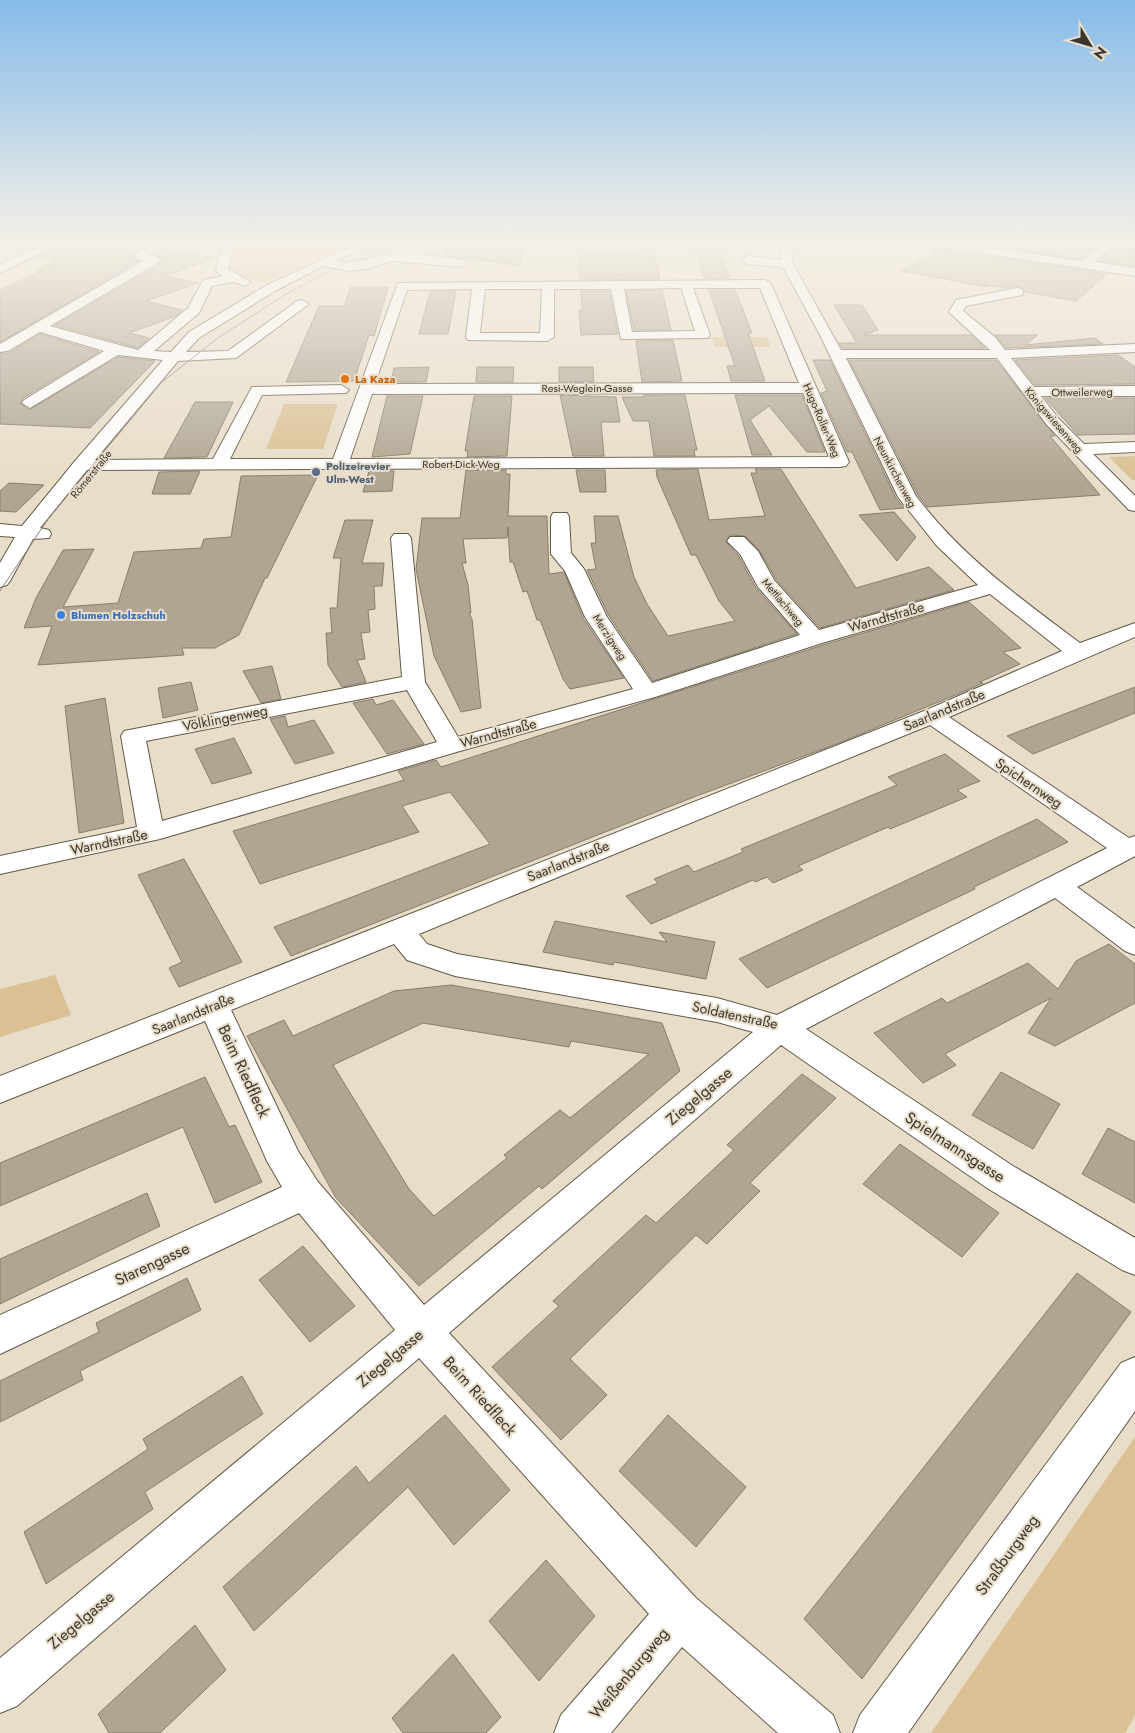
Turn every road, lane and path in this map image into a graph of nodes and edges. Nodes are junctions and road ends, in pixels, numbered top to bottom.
1 (50, 322) edge
2 (182, 322) edge
3 (214, 322) edge
4 (277, 322) edge
5 (389, 322) edge
6 (475, 322) edge
7 (547, 322) edge
8 (624, 322) edge
9 (698, 322) edge
10 (781, 322) edge
11 (820, 322) edge
12 (968, 322) edge
13 (40, 328) junction
14 (3, 348) dead end
15 (1135, 348) edge
16 (116, 350) junction
17 (141, 354) junction
18 (835, 354) junction
19 (1001, 354) junction
20 (175, 357) junction
21 (366, 388) junction
22 (808, 388) junction
23 (341, 390) dead end
24 (1135, 391) edge
25 (1030, 392) junction
26 (30, 403) dead end
27 (1135, 447) edge
28 (1078, 449) junction
29 (840, 462) joint
30 (81, 465) junction
31 (99, 465) junction
32 (218, 465) junction
33 (339, 465) junction
34 (1135, 486) edge
35 (1115, 488) junction
36 (1135, 506) edge
37 (560, 517) dead end
38 (0, 530) edge
39 (35, 534) junction
40 (401, 538) dead end
41 (737, 541) dead end
42 (0, 581) edge
43 (993, 586) junction
44 (0, 588) edge
45 (1135, 629) edge
46 (814, 638) junction
47 (1078, 652) junction
48 (414, 682) junction
49 (647, 692) junction
50 (932, 716) junction
51 (451, 746) junction
52 (151, 833) junction
53 (1131, 847) edge
54 (0, 865) edge
55 (1056, 885) junction
56 (399, 929) junction
57 (1135, 944) edge
58 (214, 1006) junction
59 (780, 1028) junction
60 (0, 1090) edge
61 (305, 1193) junction
62 (1135, 1258) edge
63 (421, 1331) junction
64 (0, 1335) edge
65 (1135, 1377) edge
66 (680, 1614) junction
67 (0, 1689) edge
68 (579, 1733) edge
69 (815, 1733) edge
70 (878, 1733) edge

1 - 13 street
2 - 17 street
3 - 20 street, Römerstraße
4 - 20 street
5 - 21 street, Hugo-Roller-Weg
6 - 7 street
8 - 9 street
10 - 22 street, Hugo-Roller-Weg
11 - 18 street, Neunkirchenweg
12 - 19 street, Königswiesenweg
13 - 14 street
13 - 16 street
15 - 19 street
16 - 17 street
16 - 26 street
17 - 20 street
18 - 19 street
18 - 43 street, Neunkirchenweg
19 - 25 street, Königswiesenweg
20 - 30 street, Römerstraße
20 - 31 street, Römerstraße
21 - 22 street, Resi-Weglein-Gasse
21 - 33 street, Hugo-Roller-Weg
22 - 29 street, Hugo-Roller-Weg
23 - 32 street
24 - 25 street, Ottweilerweg
25 - 28 street, Königswiesenweg
27 - 28 street
28 - 35 street, Königswiesenweg
29 - 33 street, Robert-Dick-Weg
30 - 31 street, Robert-Dick-Weg
30 - 39 street, Römerstraße
31 - 32 street, Robert-Dick-Weg
31 - 39 street, Römerstraße
32 - 33 street, Robert-Dick-Weg
34 - 35 street
35 - 36 street, Königswiesenweg
37 - 49 street, Merzigweg
38 - 39 street
39 - 42 street, Römerstraße
39 - 44 street, Römerstraße
40 - 48 street
41 - 46 street, Mettlachweg
43 - 46 street, Warndtstraße
43 - 47 street, Neunkirchenweg
45 - 47 street, Saarlandstraße
46 - 49 street, Warndtstraße
47 - 50 street, Saarlandstraße
48 - 51 street
48 - 52 street, Völklingenweg
49 - 51 street, Warndtstraße
50 - 53 street, Spichernweg
50 - 56 street, Saarlandstraße
51 - 52 street, Warndtstraße
52 - 54 street, Warndtstraße
53 - 55 street, Soldatenstraße
55 - 57 street
55 - 59 street, Soldatenstraße
56 - 58 street, Saarlandstraße
56 - 59 street, Soldatenstraße
58 - 60 street, Saarlandstraße
58 - 61 street, Beim Riedfleck
59 - 62 street, Spielmannsgasse
59 - 63 street, Ziegelgasse
61 - 63 street, Beim Riedfleck
61 - 64 street, Starengasse
63 - 66 street, Beim Riedfleck
63 - 67 street, Ziegelgasse
65 - 70 street, Straßburgweg
66 - 68 street, Weißenburgweg
66 - 69 street, Beim Riedfleck

